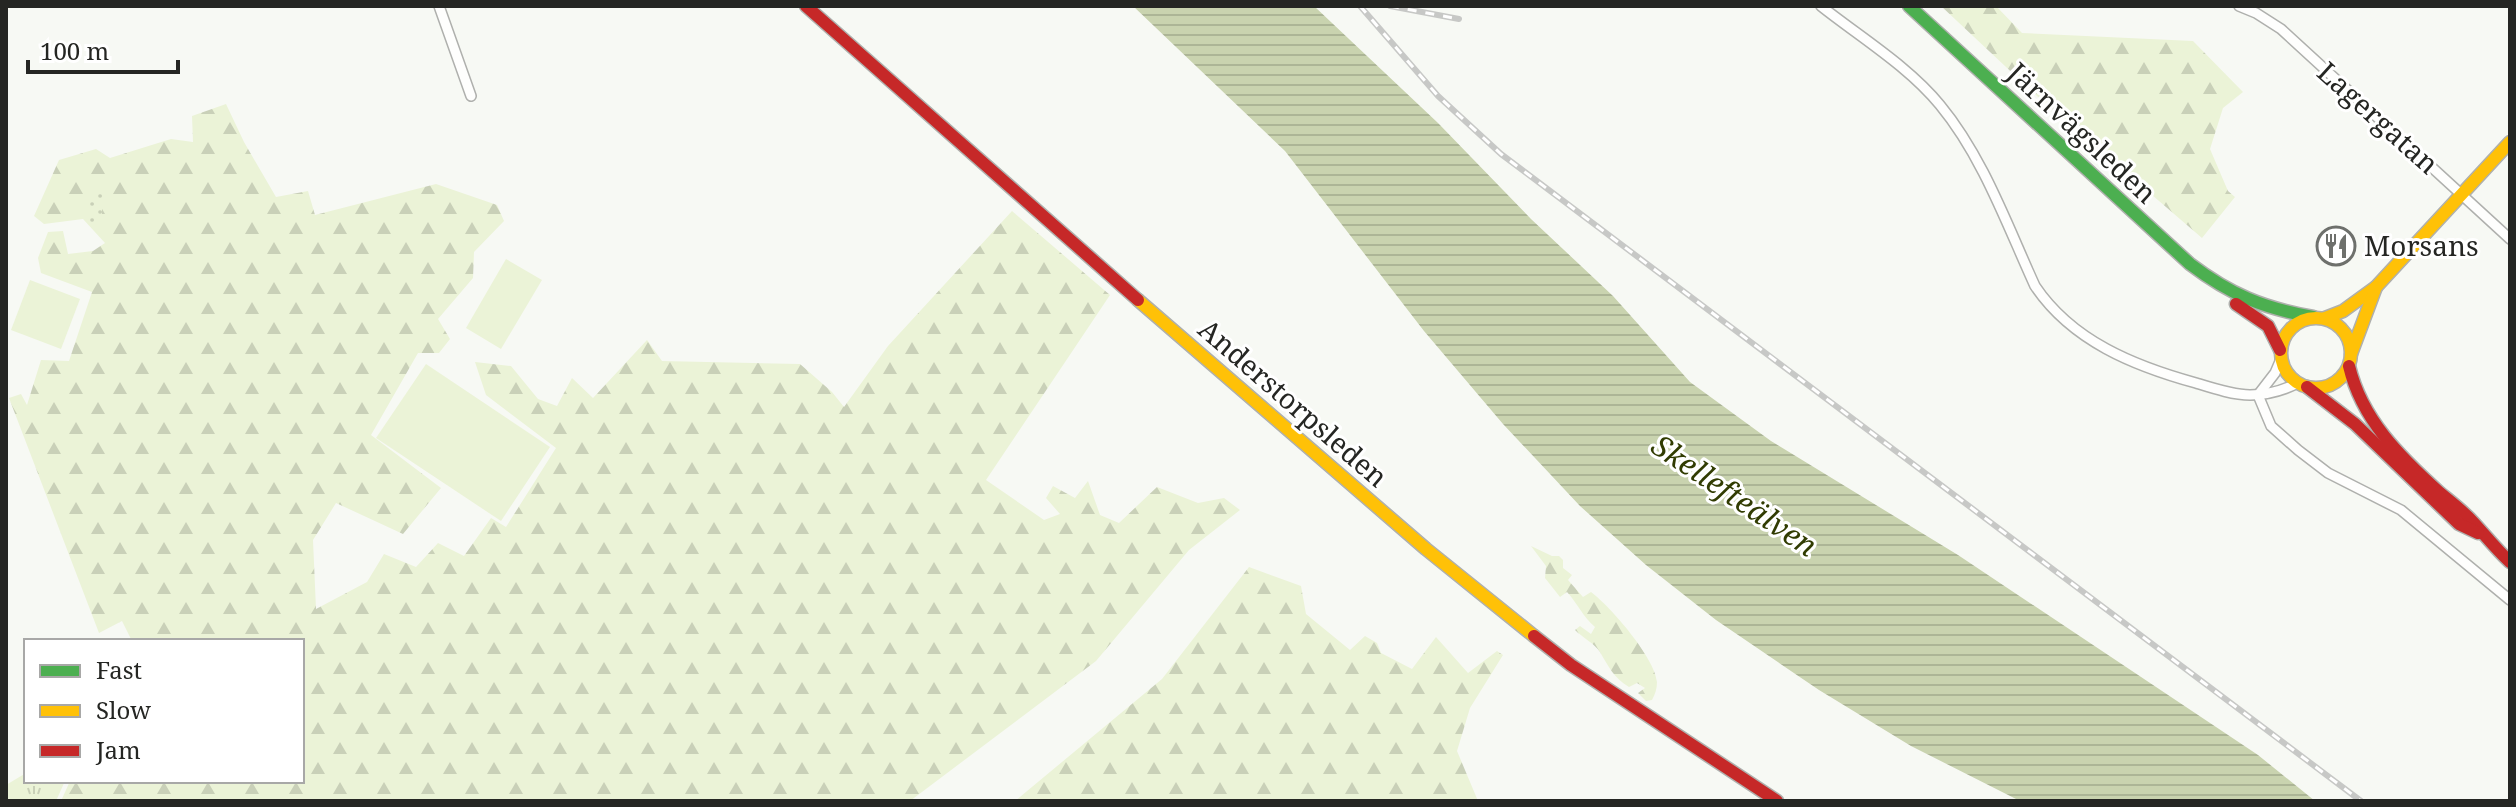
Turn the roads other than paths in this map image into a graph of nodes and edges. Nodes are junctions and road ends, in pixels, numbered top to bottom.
1 (439, 6) edge
2 (806, 6) edge
3 (1821, 6) edge
4 (1909, 6) edge
5 (2239, 6) edge
6 (471, 96) dead end
7 (2510, 142) edge
8 (2462, 194) junction
9 (2510, 239) edge
10 (2376, 287) junction
11 (2226, 291) junction
12 (2319, 318) junction
13 (2280, 355) junction
14 (2350, 360) junction
15 (2303, 385) junction
16 (2258, 395) junction
17 (2482, 535) junction
18 (2510, 562) edge
19 (2510, 600) edge
20 (1777, 801) edge

1 - 6 street
2 - 20 main road, Anderstorpsleden
3 - 16 street
4 - 11 main road, Järnvägsleden
5 - 8 street, Lagergatan
7 - 8 main road
8 - 9 street, Lagergatan
8 - 10 main road
10 - 12 main road
10 - 14 main road
11 - 12 main road, Järnvägsleden
11 - 13 main road, Järnvägsleden
12 - 13 main road
12 - 14 main road
13 - 15 main road
13 - 16 street
14 - 15 main road
14 - 17 main road
15 - 16 street
15 - 17 main road
16 - 19 street
17 - 18 main road

